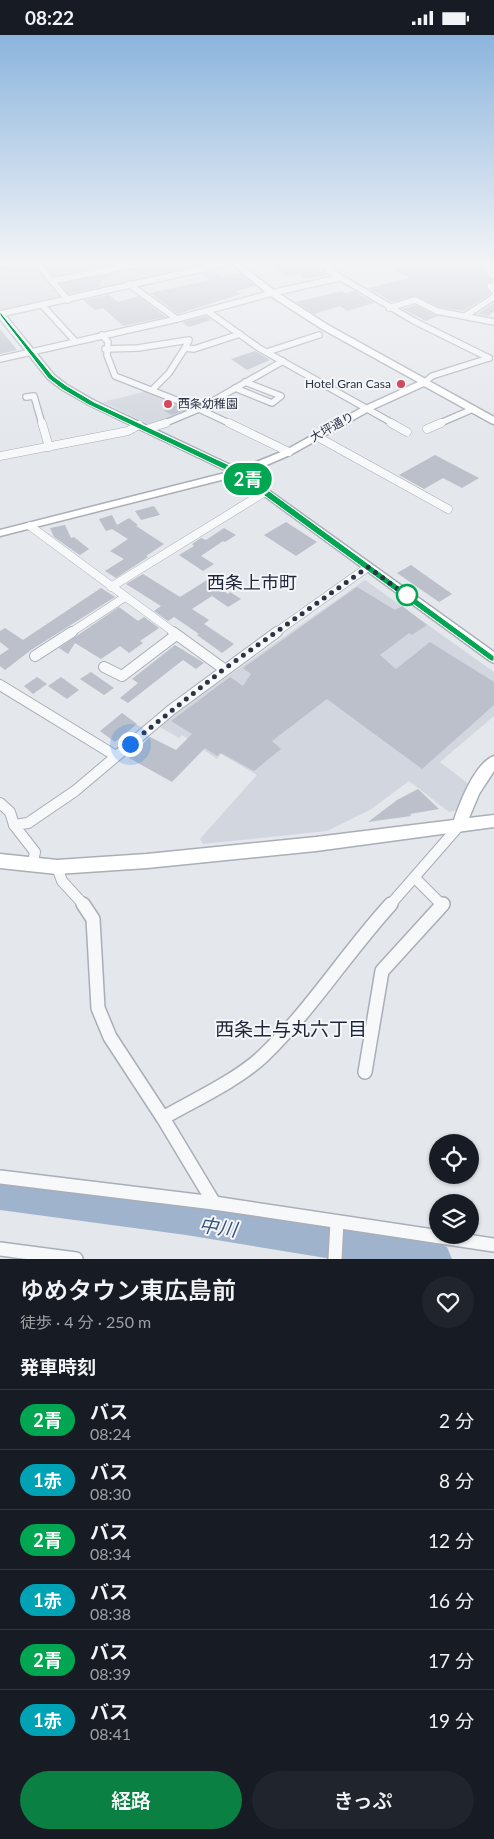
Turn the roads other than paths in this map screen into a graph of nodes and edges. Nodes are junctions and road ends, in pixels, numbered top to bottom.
1 (6, 321) edge
2 (57, 321) edge
3 (167, 321) edge
4 (222, 321) edge
5 (316, 321) edge
6 (415, 321) edge
7 (240, 334) junction
8 (102, 335) junction
9 (319, 335) dead end
10 (75, 341) junction
11 (185, 348) junction
12 (104, 349) junction
13 (267, 351) junction
14 (31, 352) junction
15 (0, 359) edge
16 (283, 361) junction
17 (425, 382) junction
18 (245, 383) junction
19 (235, 388) junction
20 (152, 389) junction
21 (26, 397) dead end
22 (199, 409) junction
23 (366, 409) junction
24 (473, 409) junction
25 (492, 417) edge
26 (143, 427) junction
27 (427, 429) dead end
28 (407, 432) dead end
29 (316, 436) junction
30 (49, 447) junction
31 (289, 452) junction
32 (0, 456) edge
33 (239, 473) junction
34 (266, 492) junction
35 (448, 509) dead end
36 (30, 526) junction
37 (0, 533) edge
38 (368, 567) junction
39 (111, 587) junction
40 (125, 597) junction
41 (176, 635) junction
42 (35, 655) dead end
43 (494, 658) edge
44 (104, 667) dead end
45 (224, 669) junction
46 (0, 685) edge
47 (116, 756) junction
48 (494, 762) edge
49 (0, 803) edge
50 (494, 821) edge
51 (14, 825) junction
52 (459, 826) junction
53 (0, 861) edge
54 (32, 866) junction
55 (57, 867) junction
56 (415, 878) junction
57 (364, 1072) dead end
58 (163, 1118) junction
59 (0, 1177) edge
60 (214, 1203) junction
61 (337, 1225) junction
62 (494, 1245) edge
63 (0, 1249) edge
64 (76, 1259) edge
65 (335, 1259) edge

1 - 14 street
2 - 10 street
3 - 8 street
4 - 7 street
5 - 17 street
6 - 17 street
7 - 11 street
7 - 13 street
8 - 10 street
8 - 12 street
9 - 13 street
10 - 14 street
11 - 12 street
11 - 20 street
12 - 20 street
13 - 16 street
14 - 15 street
14 - 26 street
16 - 18 street
16 - 23 street
17 - 23 street, 大坪通り
17 - 24 street
18 - 19 street
18 - 19 street
19 - 22 street
20 - 22 street
21 - 30 street
22 - 26 street
22 - 31 street
23 - 28 street
23 - 29 street, 大坪通り
24 - 25 street
24 - 27 street
26 - 30 street
26 - 33 street
29 - 31 street, 大坪通り
29 - 35 street
30 - 32 street
31 - 33 street, 大坪通り
33 - 34 street
33 - 36 street, 大坪通り
34 - 38 street
34 - 39 street
36 - 37 street, 大坪通り
36 - 39 street
38 - 43 street
38 - 45 street
39 - 40 street
40 - 41 street
40 - 42 street
41 - 44 street
41 - 45 street
45 - 47 street
46 - 47 street
47 - 51 street
48 - 52 street
49 - 51 street
50 - 52 street
51 - 54 street
52 - 55 street
52 - 56 street
53 - 54 street
54 - 55 street
55 - 58 street
56 - 57 street
56 - 58 street
58 - 60 street
59 - 60 street
60 - 61 street
61 - 62 street
61 - 65 street
63 - 64 street

